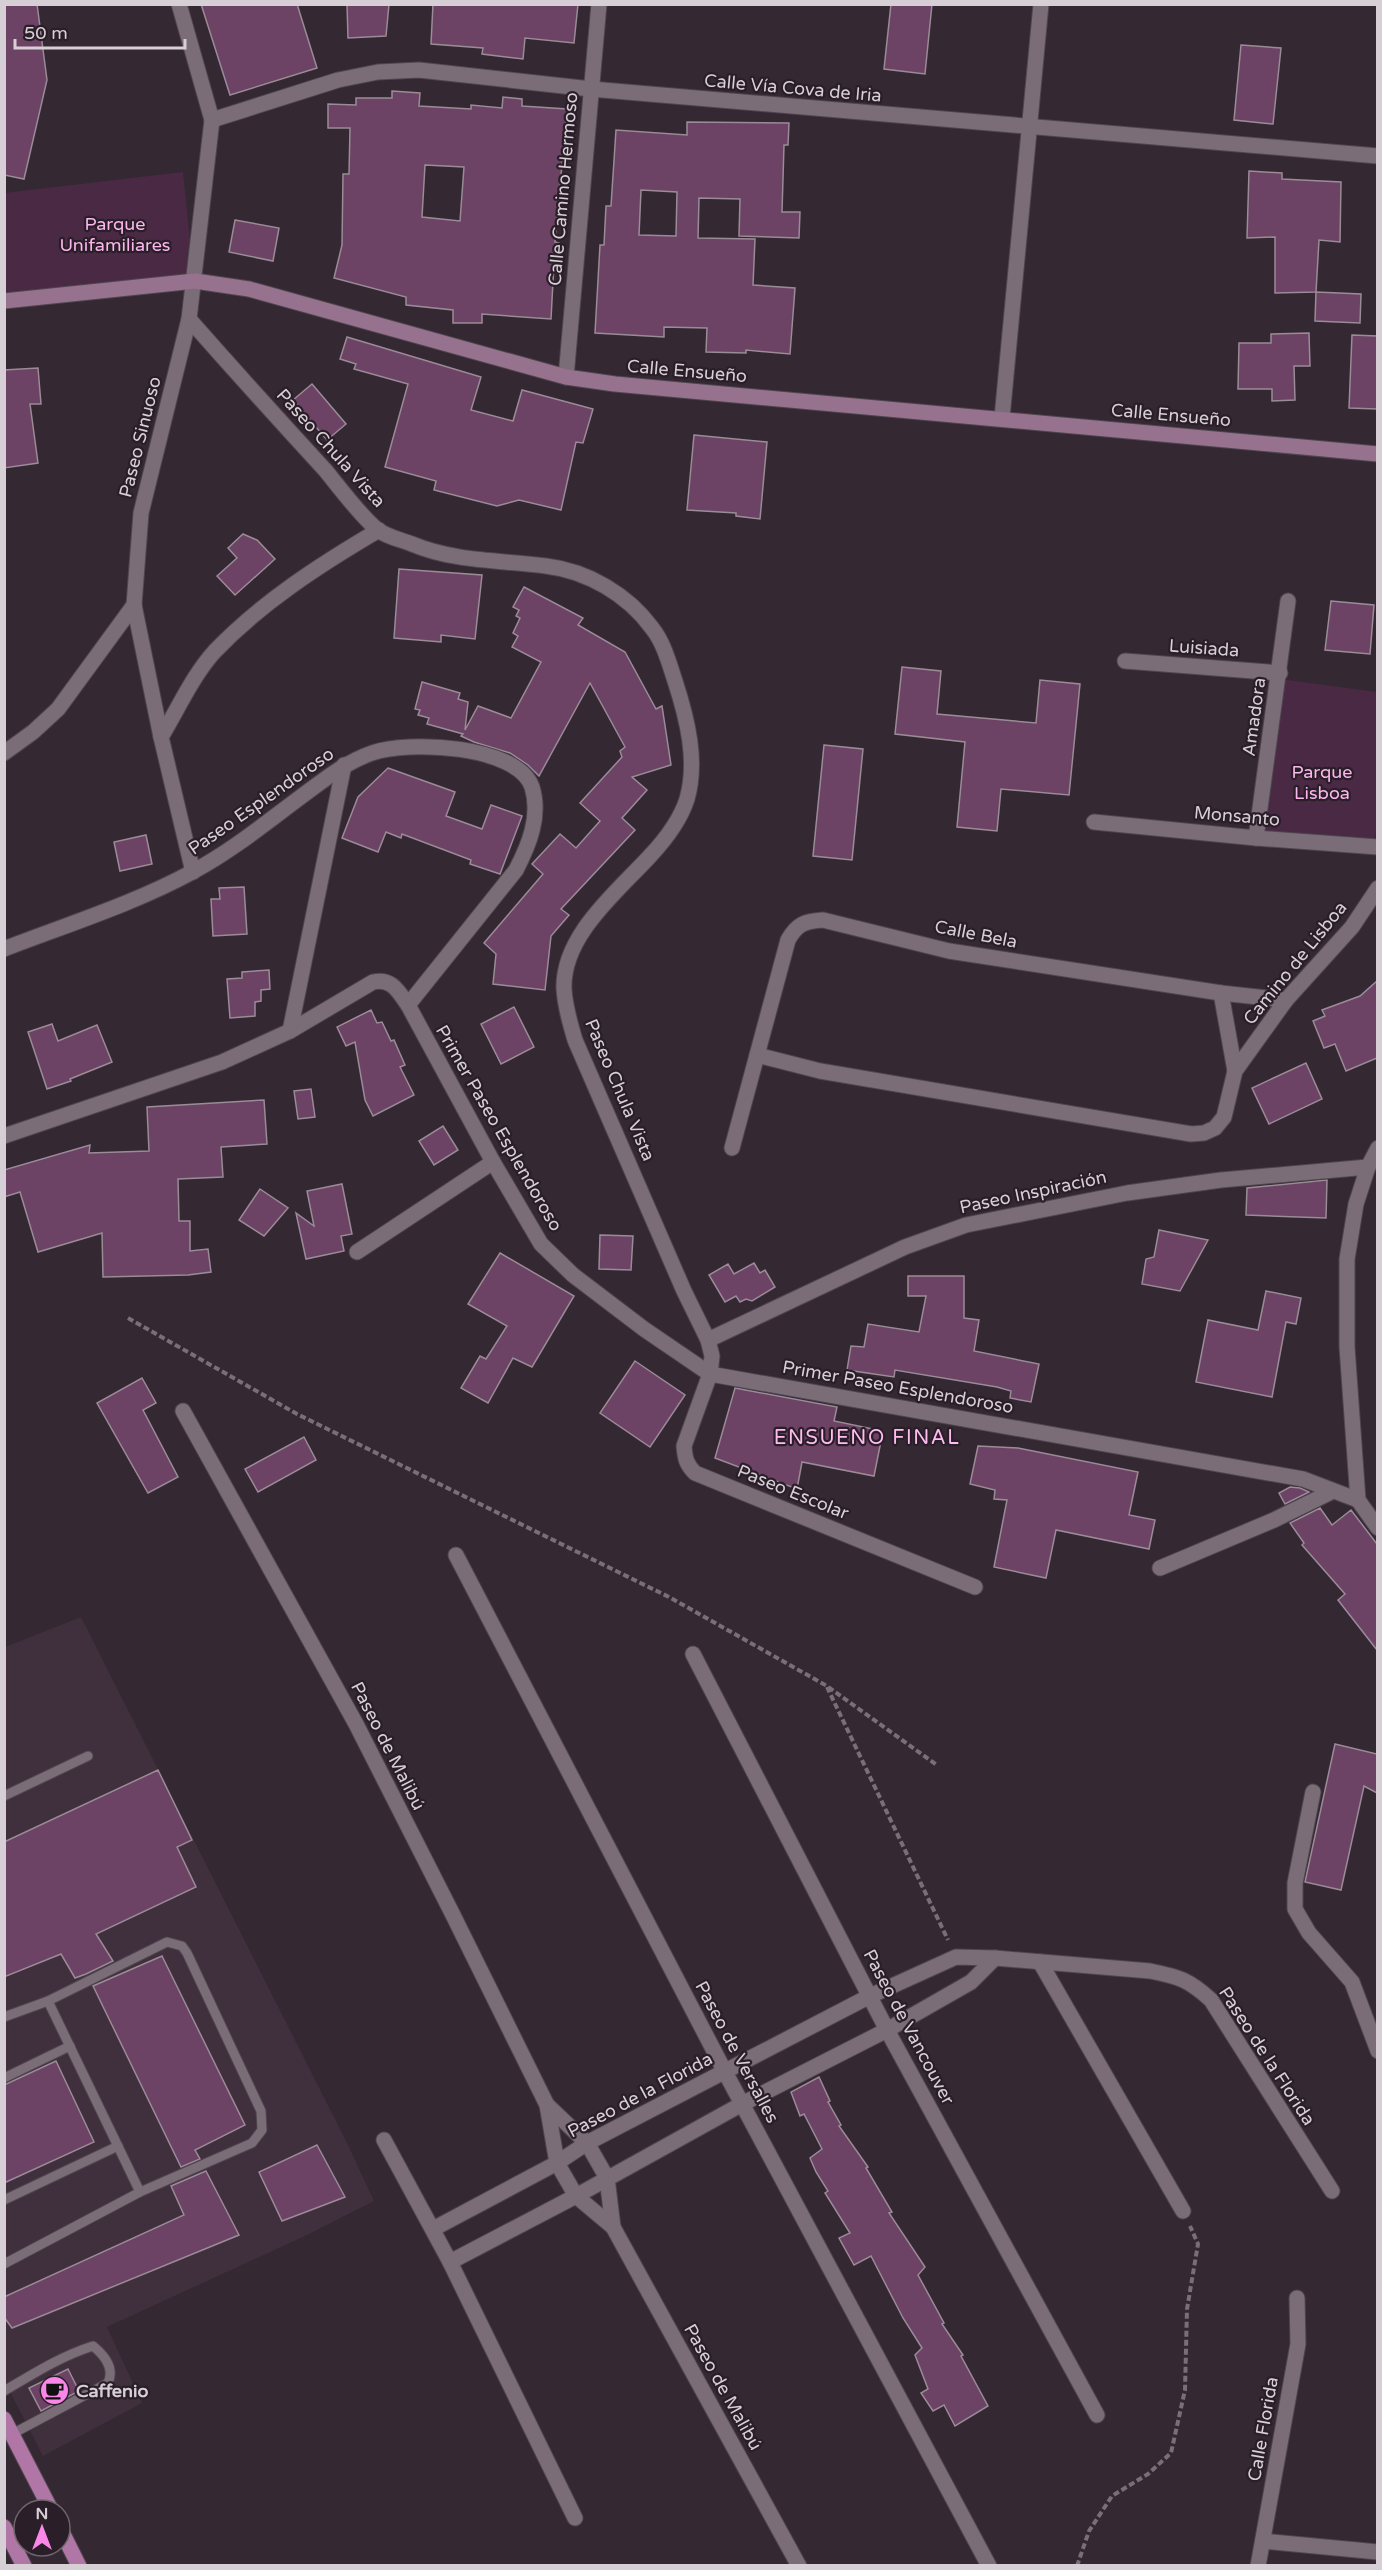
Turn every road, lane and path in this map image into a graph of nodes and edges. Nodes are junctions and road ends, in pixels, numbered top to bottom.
1 (179, 4) edge
2 (600, 4) edge
3 (1041, 4) edge
4 (591, 89) junction
5 (212, 120) junction
6 (1029, 128) junction
7 (1377, 156) edge
8 (195, 280) junction
9 (4, 301) edge
10 (189, 319) junction
11 (566, 376) junction
12 (1002, 418) junction
13 (1377, 454) edge
14 (378, 530) junction
15 (1288, 601) dead end
16 (134, 605) junction
17 (1125, 661) dead end
18 (1280, 673) junction
19 (161, 737) junction
20 (4, 753) edge
21 (344, 765) junction
22 (1094, 822) dead end
23 (1256, 838) junction
24 (1377, 847) edge
25 (193, 872) junction
26 (1377, 888) edge
27 (4, 949) edge
28 (1221, 993) junction
29 (1286, 1000) junction
30 (408, 1005) junction
31 (290, 1031) junction
32 (757, 1055) junction
33 (1235, 1071) junction
34 (4, 1136) edge
35 (732, 1148) dead end
36 (1377, 1148) edge
37 (492, 1162) junction
38 (1368, 1167) junction
39 (357, 1251) dead end
40 (128, 1318) dead end
41 (708, 1340) junction
42 (712, 1356) joint
43 (710, 1374) junction
44 (183, 1411) dead end
45 (1334, 1491) junction
46 (1358, 1500) junction
47 (1377, 1528) edge
48 (456, 1555) dead end
49 (1160, 1568) dead end
50 (975, 1587) dead end
51 (693, 1654) dead end
52 (827, 1686) junction
53 (88, 1756) dead end
54 (937, 1765) dead end
55 (1313, 1792) dead end
56 (4, 1796) edge
57 (956, 1957) junction
58 (995, 1958) junction
59 (1040, 1962) junction
60 (870, 1996) junction
61 (48, 2001) junction
62 (4, 2017) edge
63 (886, 2030) junction
64 (70, 2046) junction
65 (1377, 2051) edge
66 (725, 2072) junction
67 (4, 2078) edge
68 (742, 2104) junction
69 (547, 2106) junction
70 (384, 2140) dead end
71 (587, 2144) junction
72 (118, 2146) junction
73 (557, 2163) junction
74 (607, 2178) junction
75 (1332, 2191) dead end
76 (140, 2192) junction
77 (576, 2196) junction
78 (4, 2200) edge
79 (1183, 2211) joint
80 (613, 2227) junction
81 (433, 2229) junction
82 (450, 2262) junction
83 (4, 2264) edge
84 (1297, 2298) dead end
85 (4, 2391) edge
86 (1097, 2415) dead end
87 (4, 2419) edge
88 (12, 2434) junction
89 (45, 2498) edge
90 (574, 2518) dead end
91 (4, 2527) edge
92 (1263, 2541) junction
93 (72, 2551) edge
94 (1377, 2552) edge
95 (24, 2565) edge
96 (79, 2565) edge
97 (799, 2565) edge
98 (989, 2565) edge
99 (1077, 2565) edge
100 (1258, 2565) edge

1 - 5 street
2 - 4 street, Calle Camino Hermoso
3 - 6 street
4 - 5 street, Calle Vía Cova de Iria
4 - 6 street, Calle Vía Cova de Iria
4 - 11 street, Calle Camino Hermoso
5 - 8 street, Paseo Sinuoso
6 - 7 street, Calle Vía Cova de Iria
6 - 12 street
8 - 9 street, Calle Ensueño
8 - 10 street, Paseo Sinuoso
8 - 11 street, Calle Ensueño
10 - 14 street, Paseo Chula Vista
10 - 16 street, Paseo Sinuoso
11 - 12 street, Calle Ensueño
12 - 13 street, Calle Ensueño
14 - 19 street
14 - 41 street, Paseo Chula Vista
15 - 18 street, Amadora
16 - 19 street, Paseo Sinuoso
16 - 20 street
17 - 18 street, Luisiada
18 - 23 street, Amadora
19 - 25 street, Paseo Sinuoso
21 - 25 street, Paseo Esplendoroso
21 - 30 street, Paseo Esplendoroso
21 - 31 street
22 - 23 street, Monsanto
23 - 24 street, Monsanto
25 - 27 street, Paseo Esplendoroso
26 - 29 street, Camino de Lisboa
28 - 29 street, Calle Bela
28 - 32 street, Calle Bela
28 - 33 street
29 - 33 street, Camino de Lisboa
30 - 31 street, Primer Paseo Esplendoroso
30 - 37 street, Primer Paseo Esplendoroso
31 - 34 street, Primer Paseo Esplendoroso
32 - 33 street, Camino de Lisboa
32 - 35 street, Calle Bela
36 - 38 street
37 - 39 street
37 - 43 street, Primer Paseo Esplendoroso
38 - 41 street, Paseo Inspiración
38 - 46 street
40 - 52 path
41 - 42 street, Paseo Chula Vista
42 - 43 street, Paseo Escolar
43 - 45 street, Primer Paseo Esplendoroso
43 - 50 street, Paseo Escolar
44 - 69 street, Paseo de Malibú
45 - 46 street, Primer Paseo Esplendoroso
45 - 49 street
46 - 47 street
48 - 66 street, Paseo de Versalles
51 - 60 street, Paseo de Vancouver
52 - 54 path
52 - 57 path
53 - 56 lane
55 - 65 street
57 - 58 street, Paseo de la Florida
57 - 60 street, Paseo de la Florida
58 - 59 street, Paseo de la Florida
58 - 63 street
59 - 75 street, Paseo de la Florida
59 - 79 street
60 - 63 street, Paseo de Vancouver
60 - 66 street, Paseo de la Florida
61 - 62 lane
61 - 64 lane
61 - 76 lane
63 - 68 street
63 - 86 street, Paseo de Vancouver
64 - 67 lane
64 - 72 lane
66 - 68 street, Paseo de Versalles
66 - 71 street, Paseo de la Florida
68 - 74 street
68 - 98 street, Paseo de Versalles
69 - 71 street, Paseo de Malibú
69 - 73 street, Paseo de Malibú
70 - 81 street
71 - 73 street, Paseo de la Florida
71 - 74 street, Paseo de Malibú
72 - 76 lane
72 - 78 lane
73 - 77 street, Paseo de Malibú
73 - 81 street, Paseo de la Florida
74 - 77 street
74 - 80 street, Paseo de Malibú
76 - 83 lane
77 - 80 street, Paseo de Malibú
77 - 82 street
79 - 99 path
80 - 97 street, Paseo de Malibú
81 - 82 street
82 - 90 street
84 - 92 street, Calle Florida
85 - 88 lane
87 - 88 main road
88 - 89 main road
91 - 95 main road
92 - 94 street
92 - 100 street, Calle Florida
93 - 96 main road

